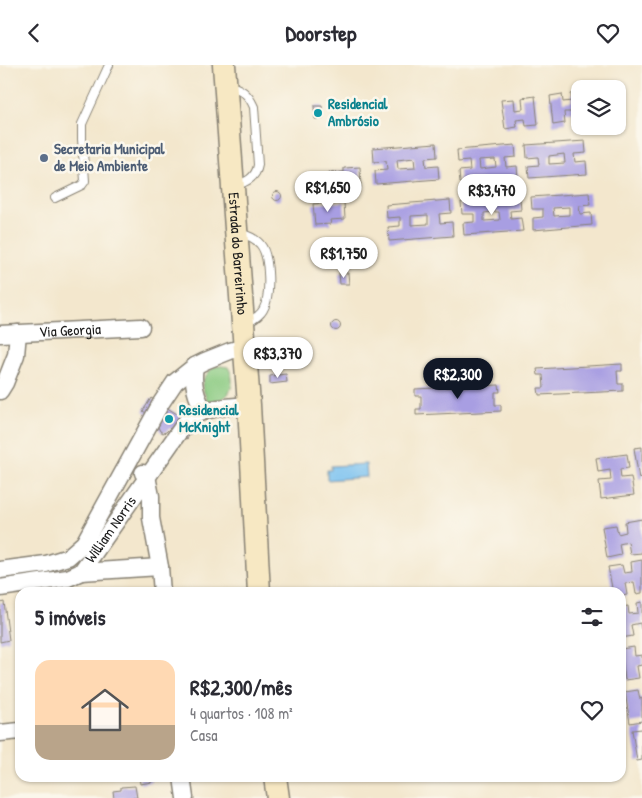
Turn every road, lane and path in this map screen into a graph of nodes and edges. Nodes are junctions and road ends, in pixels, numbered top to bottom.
1 (110, 65) edge
2 (224, 76) edge
3 (55, 198) dead end
4 (141, 327) dead end
5 (18, 333) junction
6 (0, 334) edge
7 (245, 347) junction
8 (195, 366) junction
9 (0, 391) edge
10 (249, 405) junction
11 (205, 411) junction
12 (130, 460) junction
13 (146, 477) junction
14 (114, 489) junction
15 (131, 500) junction
16 (151, 518) junction
17 (160, 567) junction
18 (0, 570) edge
19 (81, 572) junction
20 (0, 587) edge
21 (162, 587) edge
22 (258, 587) edge
23 (15, 732) edge
24 (0, 733) edge
25 (183, 782) edge
26 (276, 782) edge
27 (185, 798) edge
28 (278, 798) edge

1 - 3 lane
2 - 7 main road, Estrada do Barreirinho
4 - 5 street, Via Georgia
5 - 6 street, Via Georgia
5 - 9 street
7 - 8 street, William Norris
7 - 10 main road, Estrada do Barreirinho
8 - 11 street
8 - 12 street, William Norris
10 - 11 street
10 - 22 main road, Estrada do Barreirinho
11 - 13 street, William Norris
12 - 13 street
12 - 14 street, William Norris
13 - 15 street, William Norris
13 - 16 street
14 - 15 street
14 - 18 street, William Norris
15 - 16 street
15 - 19 street, William Norris
16 - 17 street
17 - 19 street
17 - 21 street
19 - 20 street, William Norris
23 - 24 street
25 - 27 street
26 - 28 main road

